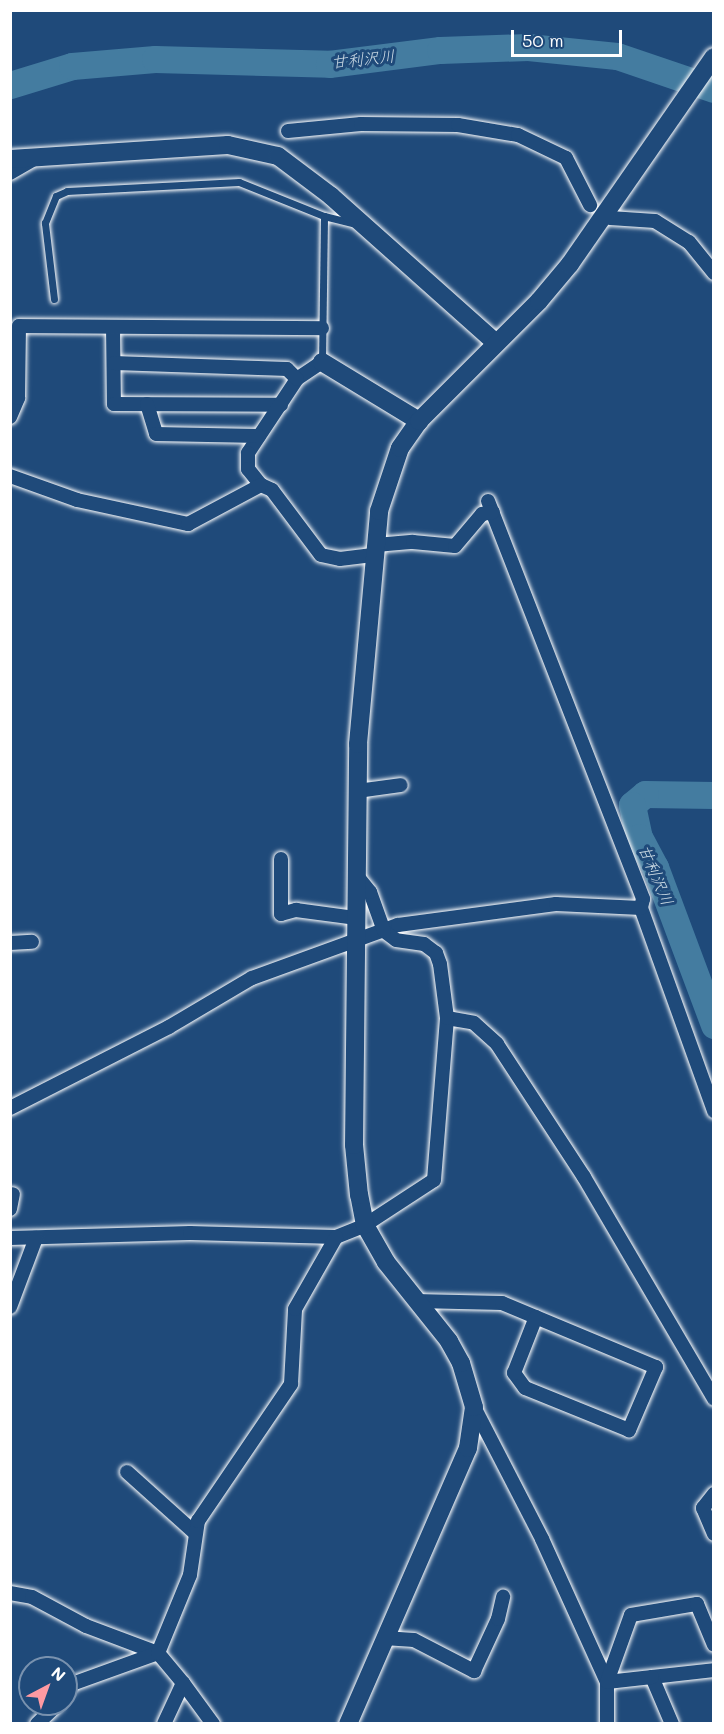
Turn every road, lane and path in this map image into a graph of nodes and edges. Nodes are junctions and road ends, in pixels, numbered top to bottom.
1 (714, 57) edge
2 (288, 131) dead end
3 (36, 158) junction
4 (10, 159) edge
5 (10, 173) edge
6 (590, 205) dead end
7 (324, 216) junction
8 (610, 218) dead end
9 (364, 225) junction
10 (714, 273) edge
11 (54, 299) dead end
12 (113, 327) junction
13 (322, 328) junction
14 (496, 342) junction
15 (322, 362) junction
16 (114, 363) junction
17 (297, 379) junction
18 (147, 404) junction
19 (280, 405) junction
20 (10, 417) edge
21 (419, 421) junction
22 (259, 436) junction
23 (10, 476) edge
24 (261, 485) junction
25 (376, 550) junction
26 (401, 785) dead end
27 (357, 791) junction
28 (281, 859) dead end
29 (356, 875) junction
30 (641, 908) junction
31 (356, 918) junction
32 (384, 931) junction
33 (32, 942) dead end
34 (356, 942) junction
35 (10, 943) edge
36 (447, 1018) junction
37 (10, 1108) edge
38 (714, 1111) edge
39 (13, 1194) dead end
40 (10, 1209) edge
41 (365, 1225) junction
42 (336, 1237) junction
43 (10, 1238) edge
44 (36, 1238) junction
45 (416, 1301) junction
46 (10, 1307) edge
47 (536, 1317) junction
48 (714, 1399) edge
49 (474, 1407) junction
50 (127, 1472) dead end
51 (714, 1494) edge
52 (195, 1533) junction
53 (714, 1534) edge
54 (10, 1593) edge
55 (502, 1597) dead end
56 (384, 1638) junction
57 (714, 1645) edge
58 (158, 1653) junction
59 (714, 1670) edge
60 (652, 1677) junction
61 (78, 1682) edge
62 (607, 1682) junction
63 (183, 1683) junction
64 (164, 1724) edge
65 (213, 1724) edge
66 (348, 1724) edge
67 (607, 1724) edge
68 (672, 1724) edge

1 - 14 street
2 - 6 street
3 - 4 street
3 - 5 street
3 - 9 street
7 - 9 lane
7 - 11 lane
7 - 13 lane
8 - 10 street
9 - 14 street
12 - 13 street
12 - 16 street
12 - 20 street
13 - 15 lane
14 - 21 street
15 - 17 street
15 - 21 street
16 - 17 street
16 - 18 street
17 - 19 street
18 - 19 street
18 - 22 street
19 - 22 street
21 - 25 street
22 - 24 street
23 - 24 street
24 - 25 street
25 - 27 street
25 - 30 street
26 - 27 street
27 - 29 street
28 - 31 street
29 - 31 street
29 - 32 street
30 - 32 street
30 - 38 street
31 - 34 street
32 - 34 street
32 - 36 street
33 - 35 street
34 - 37 street
34 - 41 street
36 - 41 street
36 - 48 street
39 - 40 street
41 - 42 street
41 - 45 street
42 - 44 street
42 - 52 street
43 - 44 street
44 - 46 street
45 - 47 street
45 - 49 street
47 - 47 street
49 - 56 street
49 - 62 street
50 - 52 street
51 - 53 street
52 - 58 street
54 - 58 street
55 - 56 street
56 - 66 street
57 - 62 street
58 - 61 street
58 - 63 street
59 - 60 street
60 - 62 street
60 - 68 street
62 - 67 street
63 - 64 street
63 - 65 street

